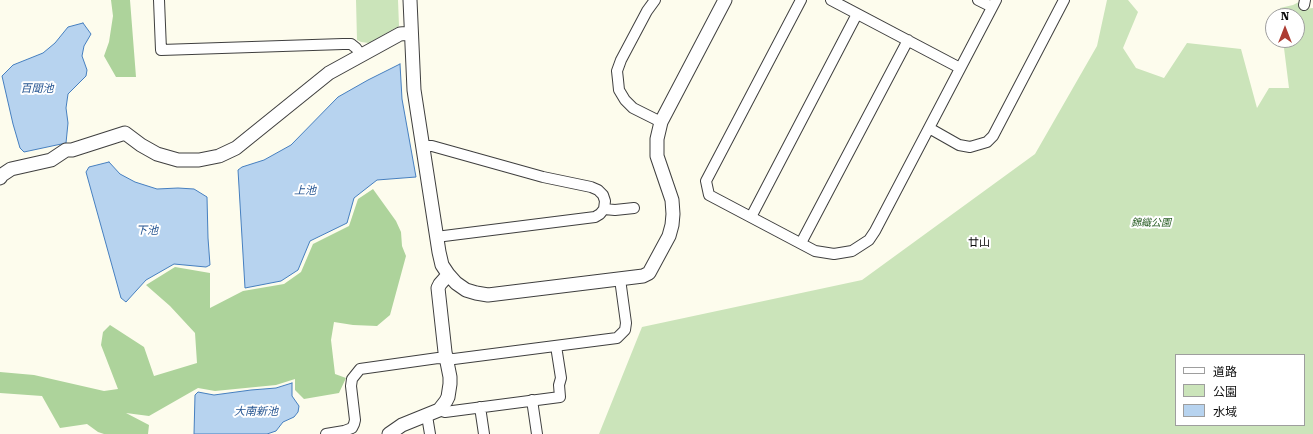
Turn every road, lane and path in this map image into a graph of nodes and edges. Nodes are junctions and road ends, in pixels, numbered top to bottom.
1 (160, 0) edge
2 (410, 0) edge
3 (655, 0) edge
4 (725, 0) edge
5 (801, 0) edge
6 (831, 0) edge
7 (978, 0) edge
8 (1064, 0) edge
9 (994, 4) edge
10 (857, 14) junction
11 (411, 33) junction
12 (908, 40) junction
13 (361, 55) junction
14 (960, 68) junction
15 (661, 122) junction
16 (929, 128) junction
17 (422, 146) junction
18 (0, 178) edge
19 (634, 208) dead end
20 (604, 209) junction
21 (751, 217) junction
22 (436, 237) junction
23 (801, 243) junction
24 (448, 275) junction
25 (620, 279) junction
26 (556, 346) junction
27 (446, 358) junction
28 (532, 400) junction
29 (480, 407) junction
30 (433, 413) junction
31 (326, 434) edge
32 (389, 434) edge
33 (430, 434) edge
34 (484, 434) edge
35 (537, 434) edge

1 - 13 street
2 - 11 street
3 - 15 street
4 - 15 street
5 - 21 street
6 - 10 street
7 - 9 street
8 - 16 street
9 - 14 street
10 - 12 street
10 - 21 street
11 - 13 street
11 - 17 street
12 - 14 street
12 - 23 street
13 - 18 street
14 - 16 street
15 - 25 street
16 - 23 street
17 - 20 street
17 - 22 street
19 - 20 street
20 - 22 street
21 - 23 street
22 - 24 street
24 - 25 street
24 - 27 street
25 - 26 street
26 - 27 street
26 - 28 street
27 - 30 street
27 - 31 street
28 - 29 street
28 - 35 street
29 - 30 street
29 - 34 street
30 - 32 street
30 - 33 street

